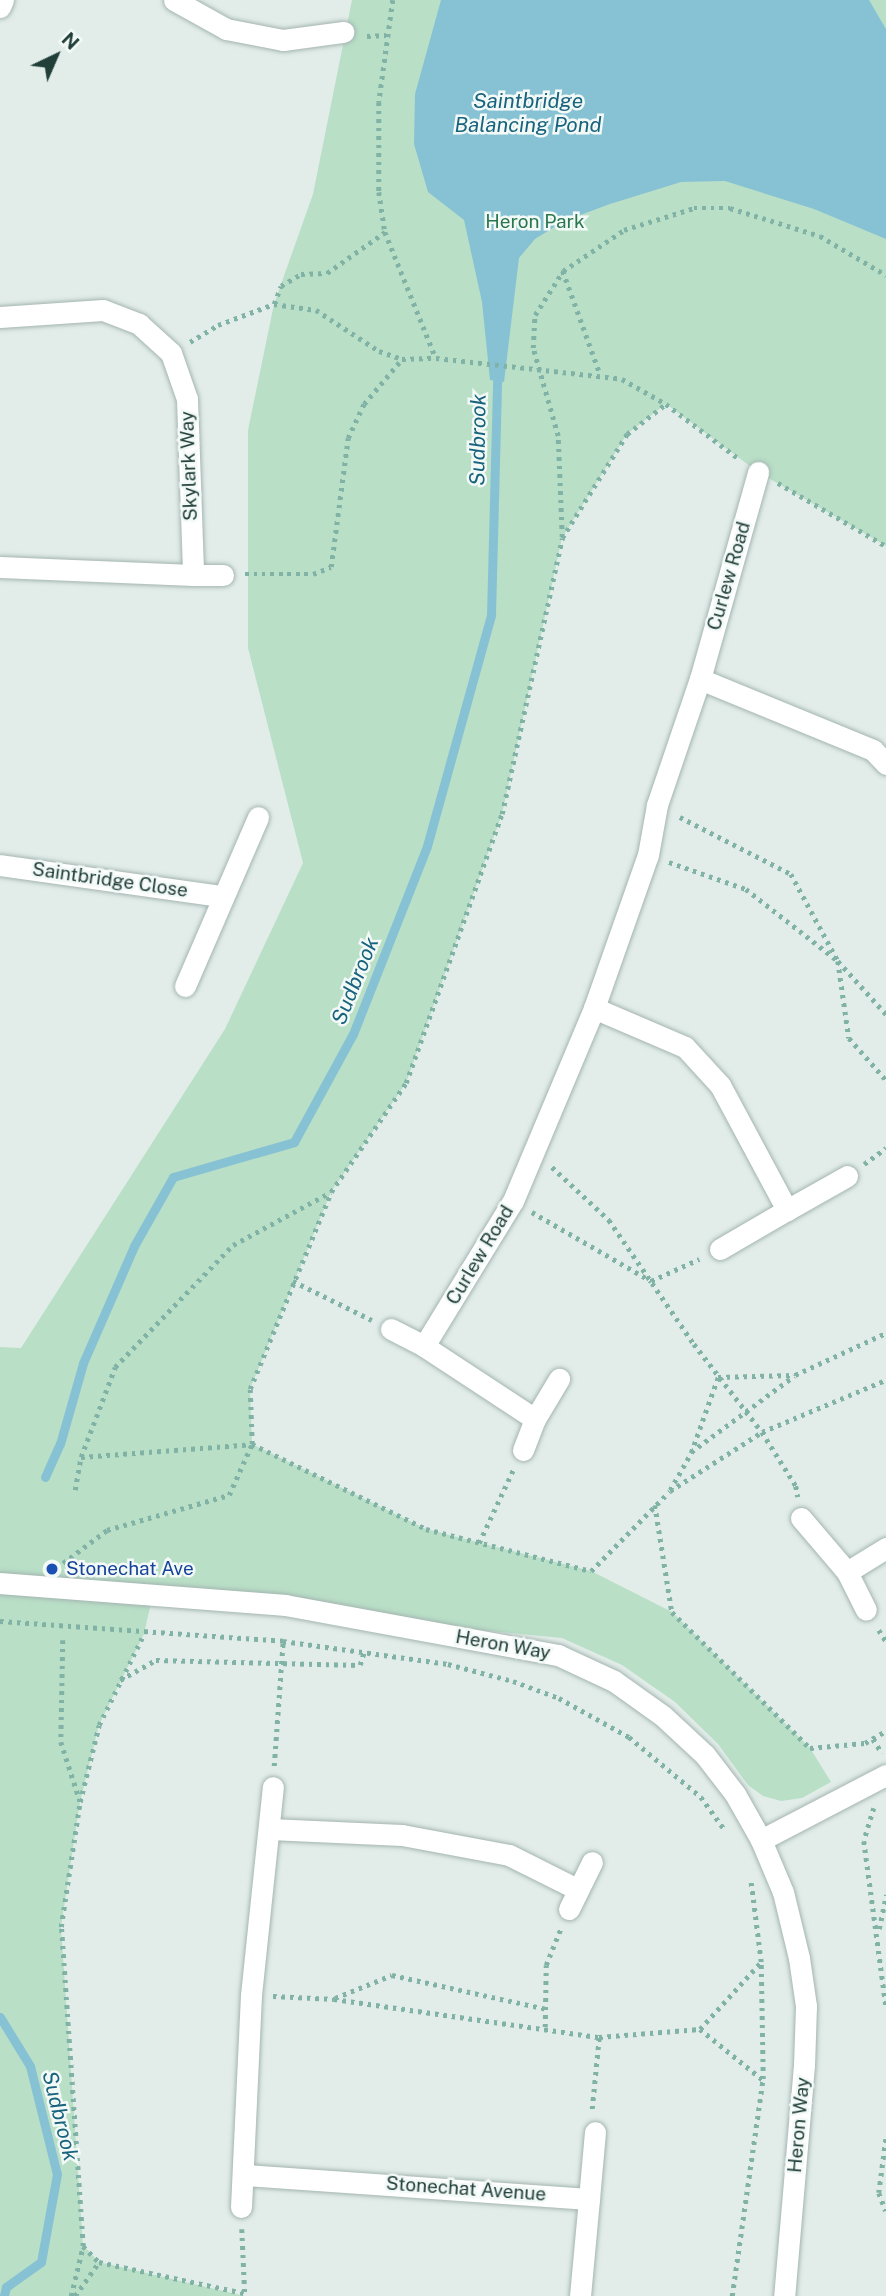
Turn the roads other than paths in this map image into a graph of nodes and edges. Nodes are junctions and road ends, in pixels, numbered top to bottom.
1 (3, 0) edge
2 (174, 0) edge
3 (0, 7) edge
4 (343, 32) dead end
5 (0, 317) edge
6 (758, 472) road end
7 (0, 567) edge
8 (192, 575) junction
9 (223, 575) road end
10 (700, 679) junction
11 (886, 764) edge
12 (258, 817) dead end
13 (0, 865) edge
14 (221, 895) junction
15 (185, 986) dead end
16 (594, 1008) junction
17 (847, 1176) dead end
18 (787, 1210) junction
19 (720, 1249) road end
20 (391, 1329) road end
21 (424, 1346) junction
22 (559, 1379) dead end
23 (534, 1419) junction
24 (523, 1450) road end
25 (801, 1518) road end
26 (886, 1548) edge
27 (847, 1572) junction
28 (0, 1583) edge
29 (866, 1610) dead end
30 (885, 1770) edge
31 (273, 1787) road end
32 (270, 1829) junction
33 (761, 1840) junction
34 (592, 1861) dead end
35 (575, 1888) junction
36 (569, 1909) road end
37 (596, 2132) road end
38 (245, 2175) junction
39 (589, 2199) junction
40 (241, 2207) road end
41 (580, 2296) edge
42 (784, 2296) edge

1 - 3 street
2 - 4 street
5 - 8 street, Skylark Way
6 - 10 street, Curlew Road
7 - 8 street
8 - 9 street
10 - 11 street
10 - 16 street, Curlew Road
12 - 14 street
13 - 14 street, Saintbridge Close
14 - 15 street
16 - 18 street
16 - 21 street, Curlew Road
17 - 18 street
18 - 19 street
20 - 21 street
21 - 23 street
22 - 23 street
23 - 24 street
25 - 27 street
26 - 27 street
27 - 29 street
28 - 33 street, Heron Way
30 - 33 street
31 - 32 street
32 - 35 street
32 - 38 street
33 - 42 street, Heron Way
34 - 35 street
35 - 36 street
37 - 39 street
38 - 39 street, Stonechat Avenue
38 - 40 street
39 - 41 street

